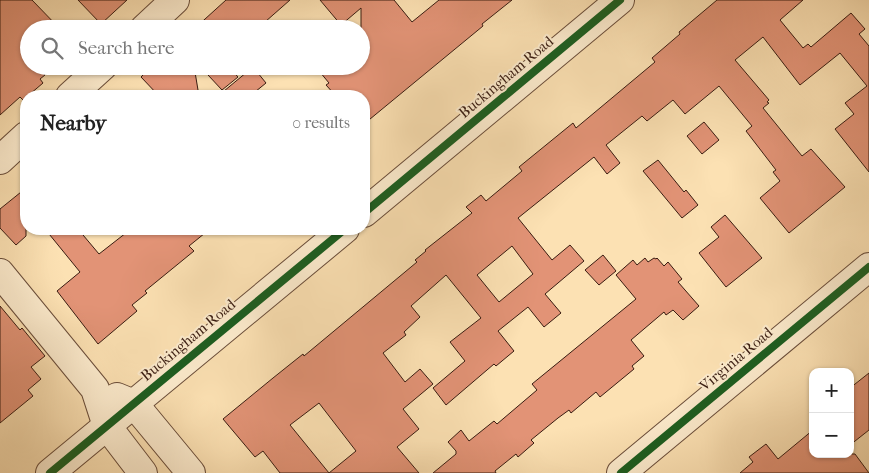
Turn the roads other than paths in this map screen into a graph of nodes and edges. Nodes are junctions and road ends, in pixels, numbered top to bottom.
1 (175, 0) edge
2 (620, 0) edge
3 (154, 20) edge
4 (92, 75) edge
5 (76, 90) edge
6 (20, 142) edge
7 (0, 160) edge
8 (370, 208) edge
9 (338, 235) edge
10 (869, 267) edge
11 (0, 273) edge
12 (95, 389) junction
13 (134, 404) junction
14 (107, 426) junction
15 (50, 473) edge
16 (143, 473) edge
17 (191, 473) edge
18 (621, 473) edge

1 - 3 street
2 - 8 street, Buckingham Road
4 - 5 street
6 - 7 street
9 - 13 street, Buckingham Road
10 - 18 street, Virginia Road
11 - 12 street
12 - 13 street
12 - 14 street
13 - 14 street, Buckingham Road
13 - 17 street
14 - 15 street, Buckingham Road
14 - 16 street

